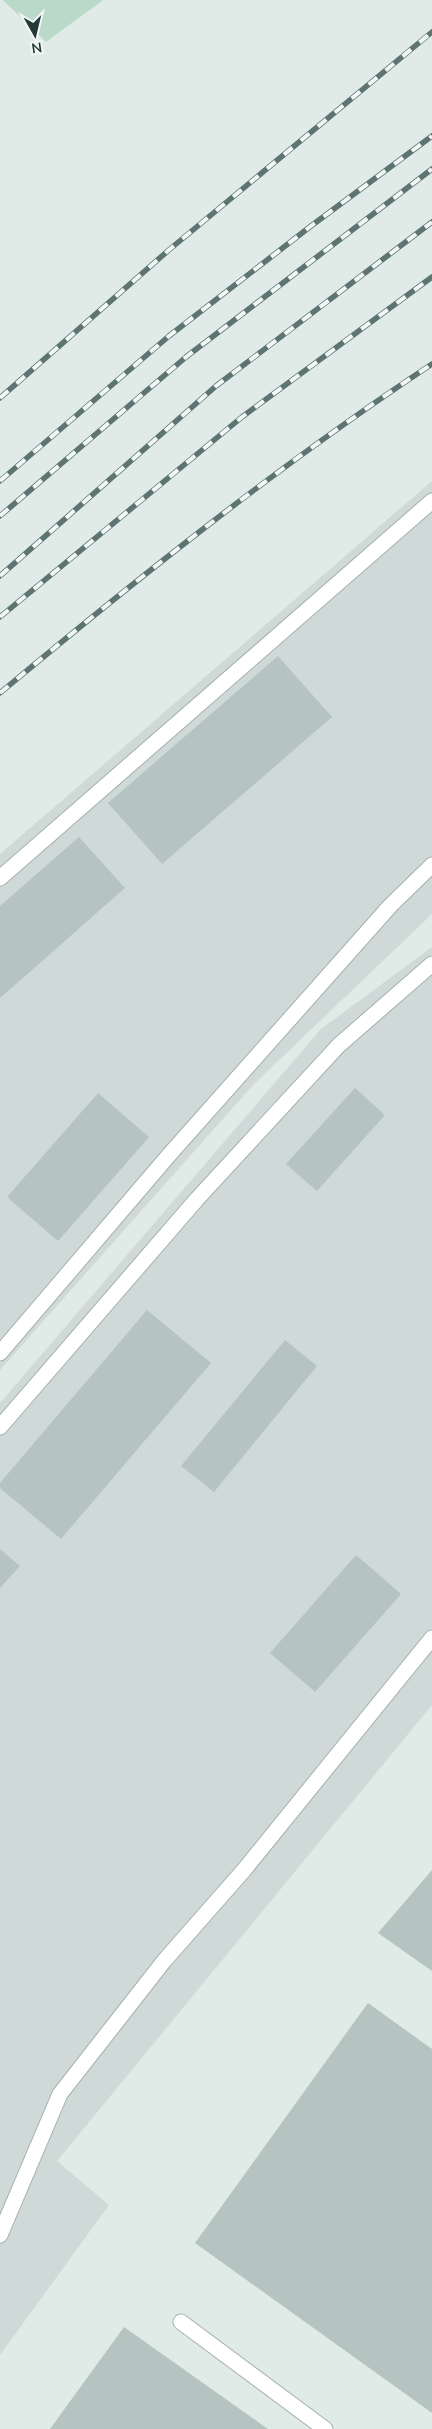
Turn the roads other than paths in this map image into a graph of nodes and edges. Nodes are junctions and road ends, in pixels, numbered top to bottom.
1 (432, 501) edge
2 (432, 865) edge
3 (0, 878) edge
4 (432, 964) edge
5 (0, 1353) edge
6 (0, 1427) edge
7 (432, 1638) edge
8 (0, 2235) edge
9 (181, 2322) dead end
10 (325, 2429) edge

1 - 3 lane
2 - 5 lane
4 - 6 lane
7 - 8 lane
9 - 10 lane

